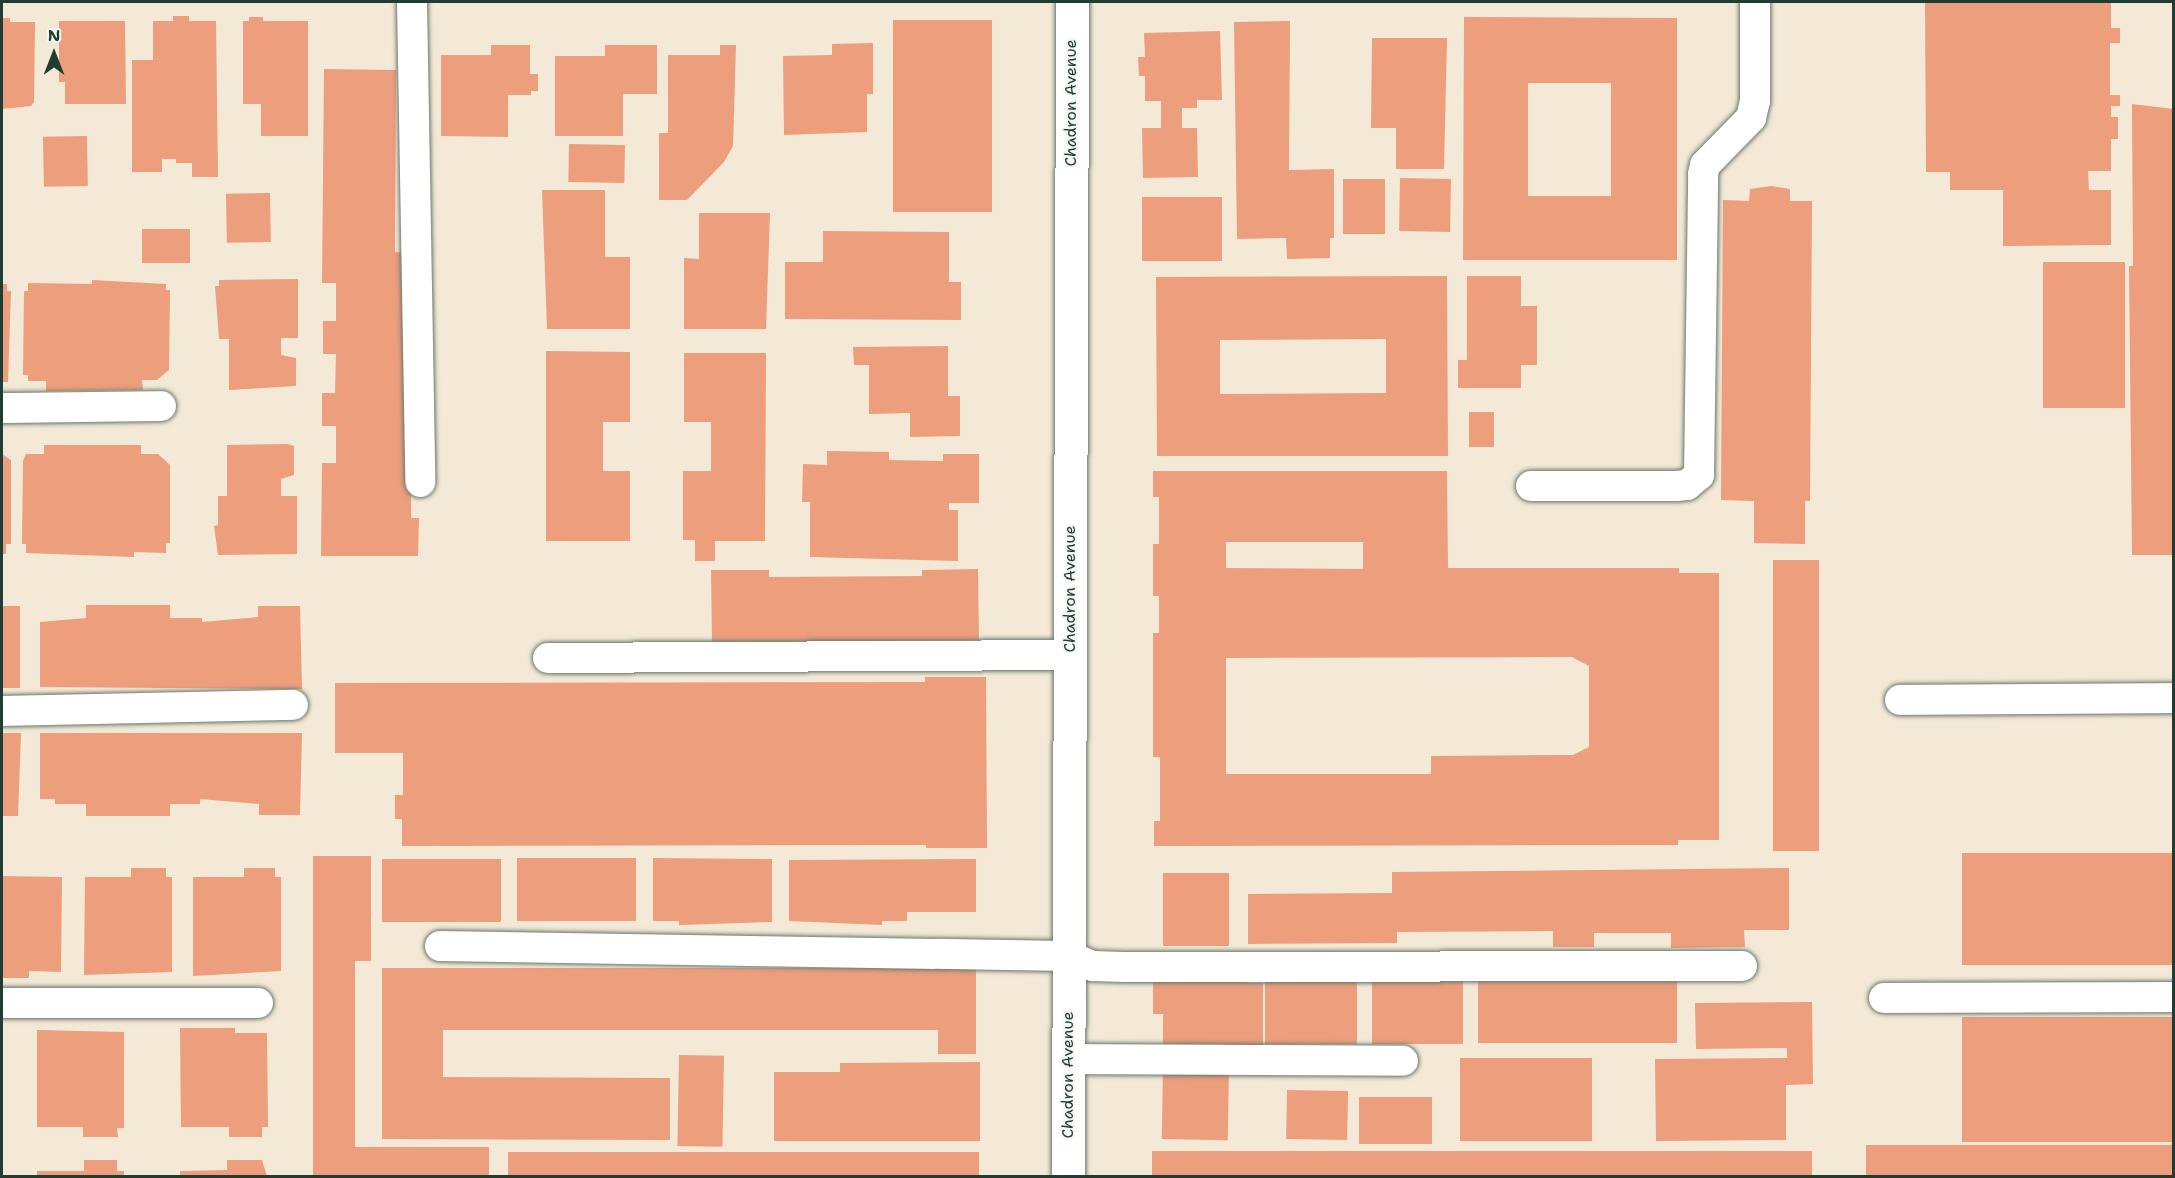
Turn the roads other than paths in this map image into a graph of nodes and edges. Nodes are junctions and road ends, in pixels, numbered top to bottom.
1 (412, 2) edge
2 (1072, 2) edge
3 (1755, 2) edge
4 (162, 406) dead end
5 (2, 408) edge
6 (420, 482) dead end
7 (1531, 486) dead end
8 (1069, 655) junction
9 (548, 658) dead end
10 (2174, 698) edge
11 (1900, 700) dead end
12 (293, 705) dead end
13 (2, 711) edge
14 (440, 946) dead end
15 (1068, 956) junction
16 (1742, 966) dead end
17 (2174, 997) edge
18 (1884, 998) dead end
19 (2, 1003) edge
20 (258, 1003) dead end
21 (1068, 1059) junction
22 (1403, 1061) dead end
23 (1068, 1176) edge

1 - 6 lane
2 - 8 street, Chadron Avenue
3 - 7 lane
4 - 5 lane
8 - 9 lane
8 - 15 street, Chadron Avenue
10 - 11 lane
12 - 13 lane
14 - 15 lane
15 - 16 lane
15 - 21 street, Chadron Avenue
17 - 18 lane
19 - 20 lane
21 - 22 lane
21 - 23 street, Chadron Avenue

